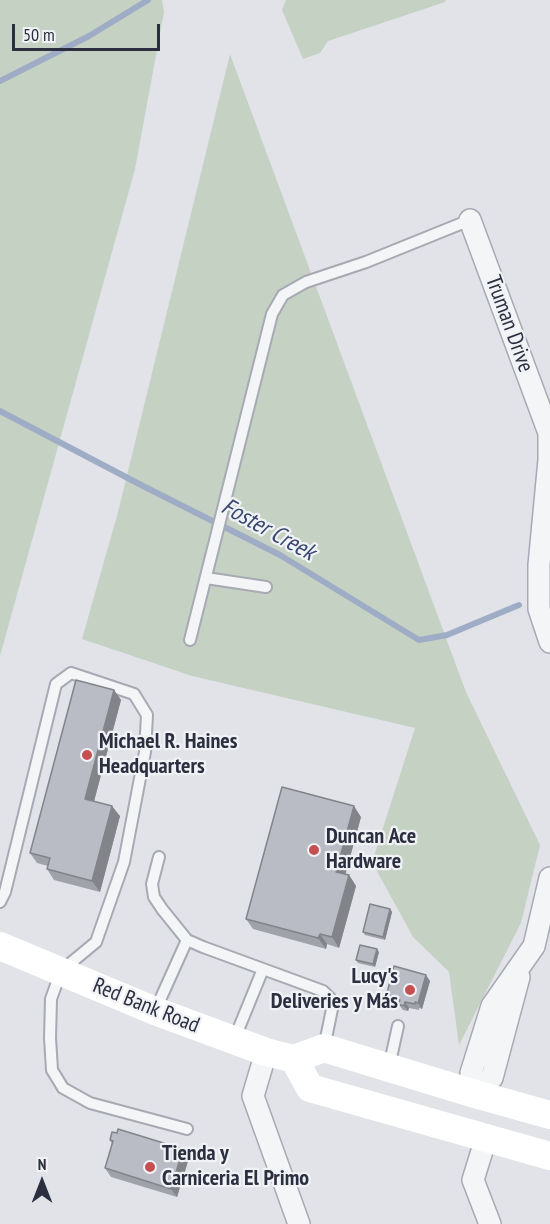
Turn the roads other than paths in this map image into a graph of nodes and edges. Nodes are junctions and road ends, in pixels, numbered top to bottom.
1 (470, 220) joint
2 (549, 445) edge
3 (206, 578) junction
4 (266, 587) dead end
5 (190, 640) dead end
6 (550, 642) edge
7 (159, 857) dead end
8 (550, 878) edge
9 (0, 902) edge
10 (187, 940) junction
11 (0, 946) edge
12 (263, 969) junction
13 (61, 971) junction
14 (155, 1011) junction
15 (398, 1026) dead end
16 (233, 1040) junction
17 (324, 1048) junction
18 (266, 1052) junction
19 (294, 1059) junction
20 (389, 1067) junction
21 (476, 1091) junction
22 (550, 1115) edge
23 (434, 1123) junction
24 (187, 1129) dead end
25 (486, 1138) junction
26 (550, 1156) edge
27 (299, 1224) edge
28 (490, 1224) edge

1 - 2 street, Truman Drive
1 - 3 lane
2 - 6 street, Truman Drive
3 - 4 lane
3 - 5 lane
7 - 10 lane
8 - 21 street
9 - 13 lane
10 - 12 lane
10 - 14 lane
11 - 13 main road, Red Bank Road
12 - 16 lane
12 - 17 lane
13 - 14 main road, Red Bank Road
13 - 24 lane
14 - 16 main road, Red Bank Road
15 - 20 lane
16 - 18 main road, Red Bank Road
17 - 19 main road
17 - 20 main road
18 - 19 main road, Red Bank Road
18 - 27 street
19 - 23 main road
20 - 21 main road
21 - 22 main road
21 - 23 main road
23 - 25 main road
25 - 26 main road
25 - 28 street

